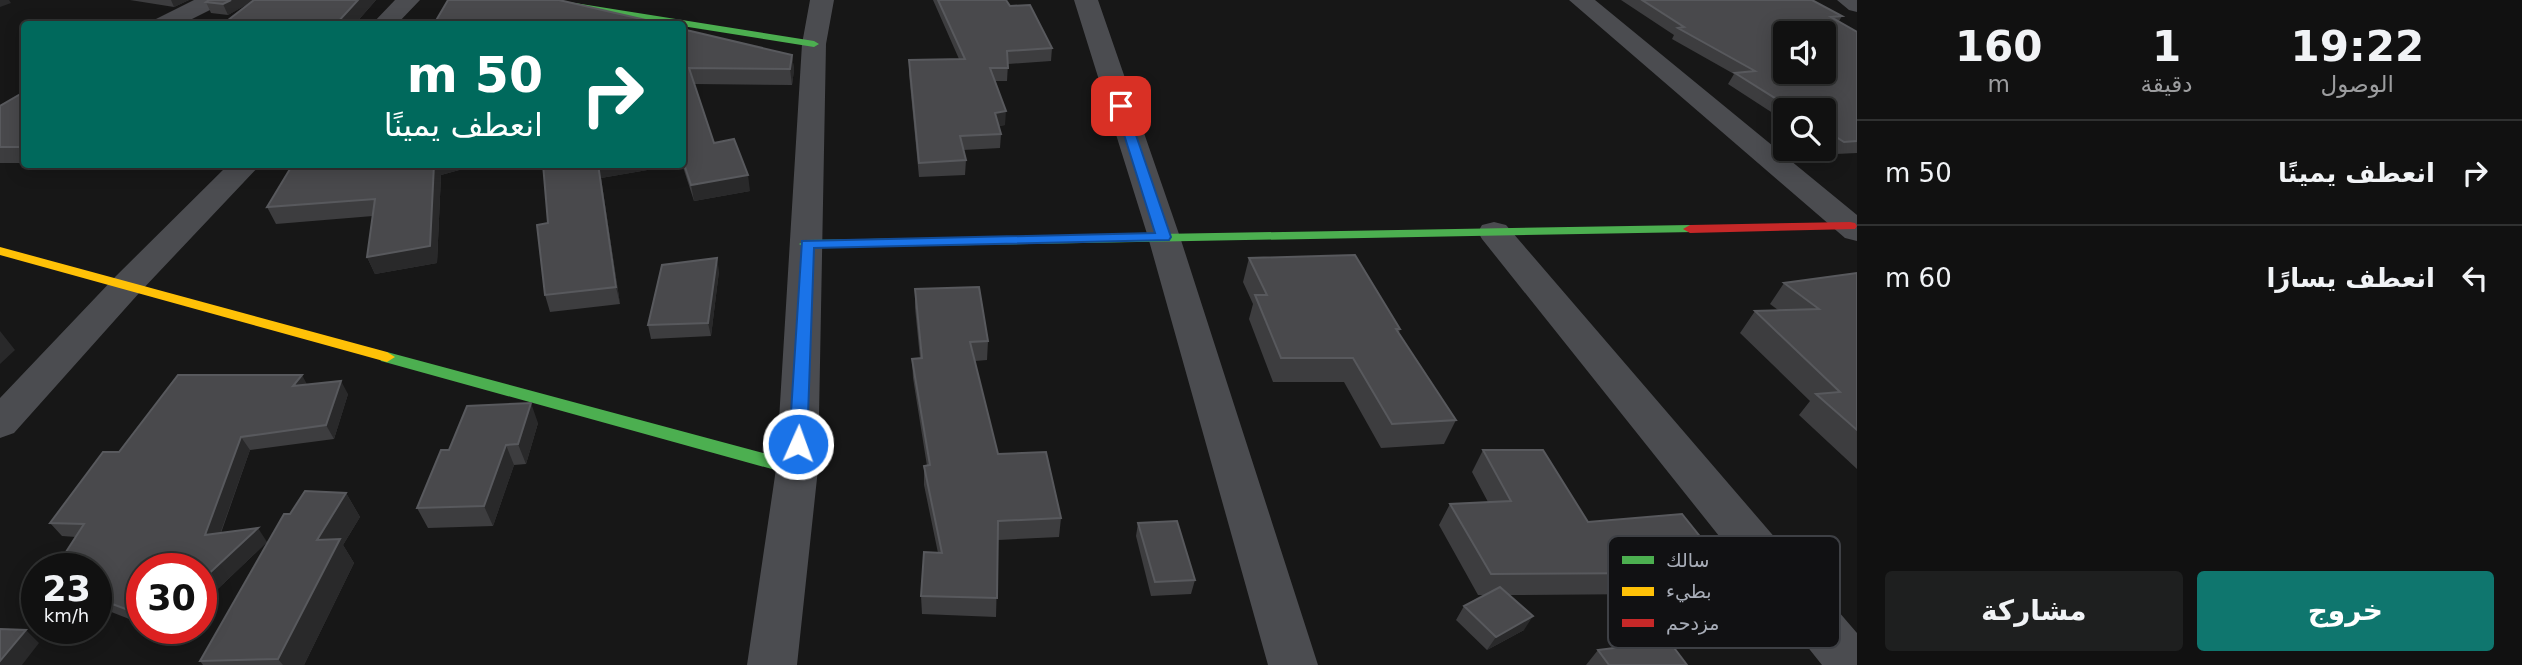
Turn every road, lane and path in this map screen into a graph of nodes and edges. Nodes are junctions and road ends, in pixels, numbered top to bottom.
1 (212, 0) edge
2 (408, 0) edge
3 (537, 0) edge
4 (822, 0) edge
5 (1086, 0) edge
6 (1581, 0) edge
7 (1849, 0) edge
8 (1857, 5) edge
9 (171, 21) edge
10 (387, 21) edge
11 (669, 21) edge
12 (686, 24) edge
13 (814, 44) junction
14 (242, 168) edge
15 (1854, 228) edge
16 (1494, 232) junction
17 (1164, 237) junction
18 (807, 244) junction
19 (0, 251) edge
20 (128, 284) junction
21 (0, 423) edge
22 (797, 469) junction
23 (1746, 536) edge
24 (1839, 648) edge
25 (772, 665) edge
26 (1293, 665) edge
27 (1853, 665) edge

1 - 9 street
2 - 10 street
3 - 11 street
4 - 13 street
5 - 17 street
6 - 15 street
7 - 8 street
12 - 13 street
13 - 18 street
14 - 20 street
15 - 16 street
16 - 17 street
16 - 23 street
17 - 18 street
17 - 26 street
18 - 22 street
19 - 20 street
20 - 21 street
20 - 22 street
22 - 25 street
24 - 27 street

